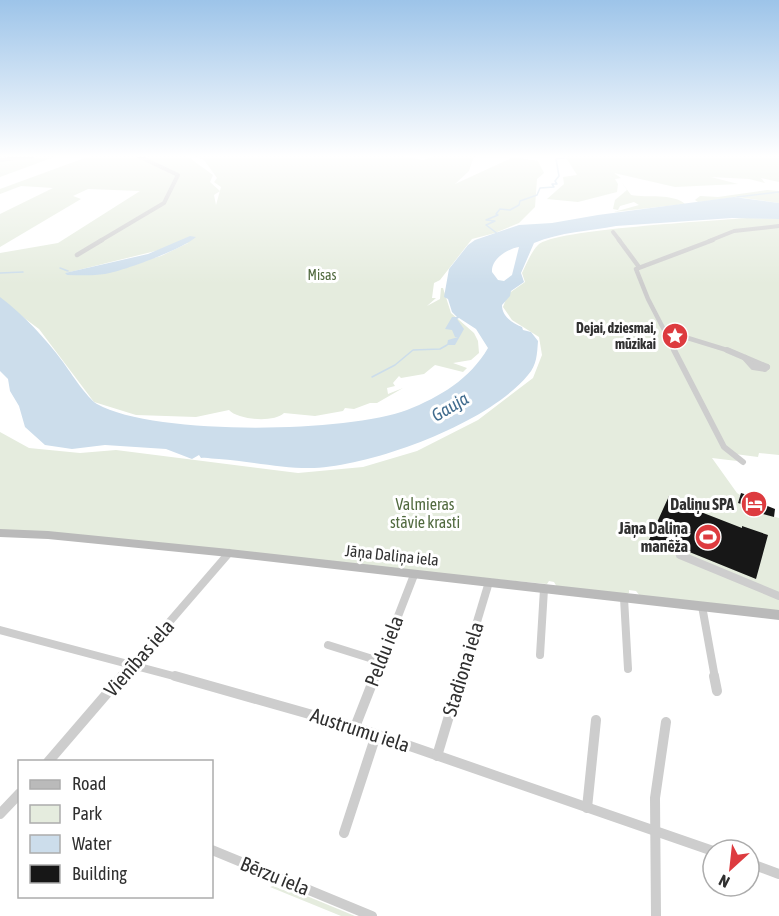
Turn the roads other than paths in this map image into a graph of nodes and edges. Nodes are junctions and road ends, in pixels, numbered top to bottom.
1 (166, 199) edge
2 (779, 226) edge
3 (624, 237) dead end
4 (77, 255) dead end
5 (639, 267) junction
6 (667, 334) junction
7 (746, 358) dead end
8 (743, 462) dead end
9 (0, 533) edge
10 (229, 553) junction
11 (680, 555) dead end
12 (414, 574) junction
13 (489, 582) junction
14 (544, 589) junction
15 (779, 596) edge
16 (624, 598) junction
17 (702, 606) junction
18 (779, 615) edge
19 (0, 630) edge
20 (328, 645) dead end
21 (540, 655) dead end
22 (379, 661) junction
23 (132, 666) junction
24 (628, 669) dead end
25 (717, 691) dead end
26 (596, 720) dead end
27 (666, 722) dead end
28 (355, 727) junction
29 (376, 735) junction
30 (437, 756) junction
31 (50, 760) edge
32 (18, 795) edge
33 (588, 807) junction
34 (0, 814) edge
35 (656, 831) junction
36 (344, 833) dead end
37 (701, 847) edge
38 (213, 850) edge
39 (761, 867) edge
40 (779, 874) edge
41 (372, 916) edge
42 (656, 916) edge

1 - 4 street
2 - 5 street
3 - 5 street
5 - 6 street
6 - 7 street
6 - 8 street
9 - 10 street, Jāņa Daliņa iela
10 - 12 street, Jāņa Daliņa iela
10 - 23 street, Vienības iela
11 - 15 street
12 - 13 street, Jāņa Daliņa iela
12 - 22 street, Peldu iela
13 - 14 street, Jāņa Daliņa iela
13 - 30 street, Stadiona iela
14 - 16 street, Jāņa Daliņa iela
14 - 21 street
16 - 17 street, Jāņa Daliņa iela
16 - 24 street
17 - 18 street, Jāņa Daliņa iela
17 - 25 street
19 - 23 street, Austrumu iela
20 - 22 street
22 - 28 street, Peldu iela
23 - 28 street, Austrumu iela
23 - 31 street, Vienības iela
26 - 33 street
27 - 35 street
28 - 29 street, Austrumu iela
29 - 30 street, Austrumu iela
29 - 36 street
30 - 33 street, Austrumu iela
32 - 34 street
33 - 35 street, Austrumu iela
35 - 37 street, Austrumu iela
35 - 42 street
38 - 41 street, Bērzu iela
39 - 40 street

